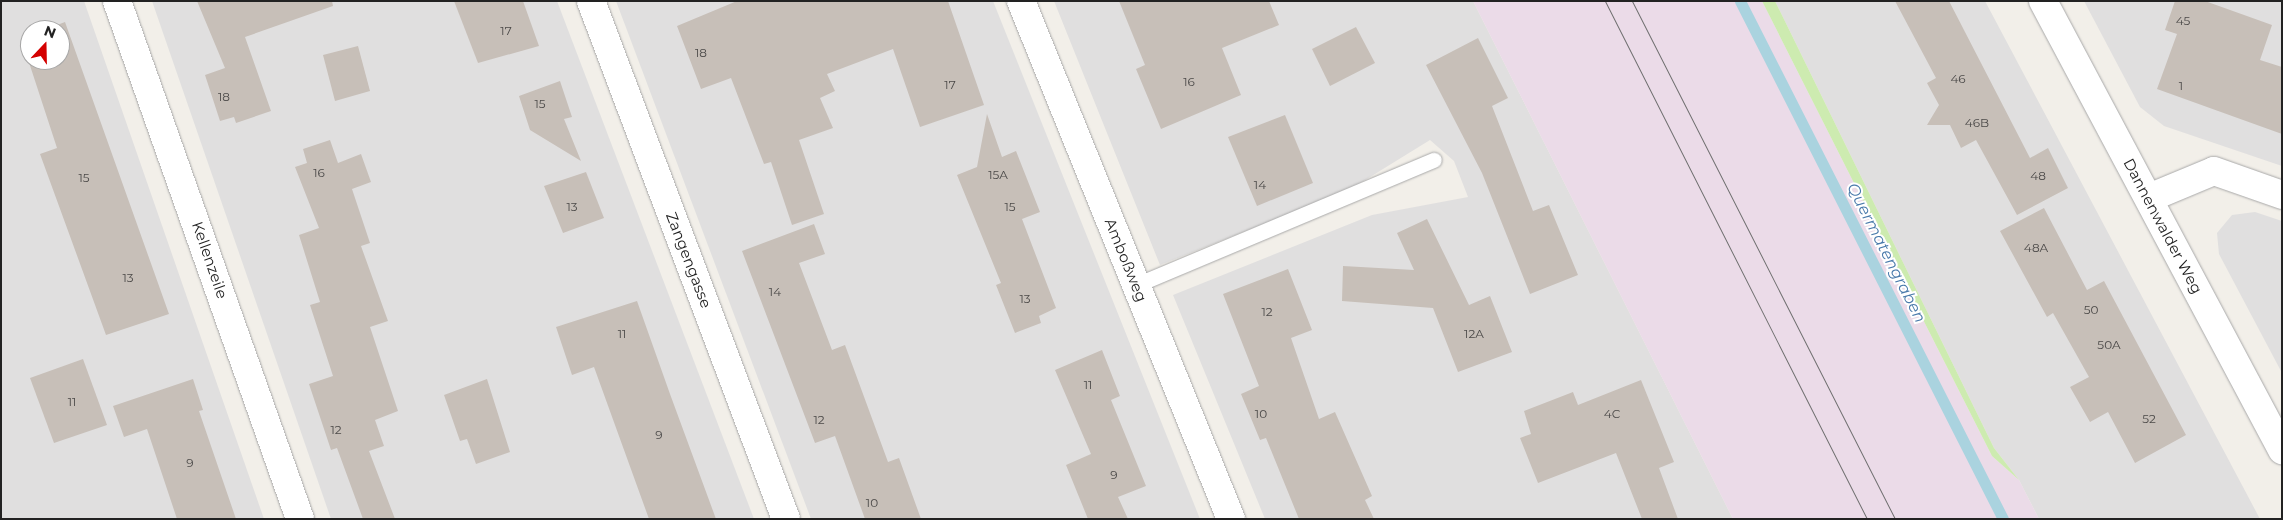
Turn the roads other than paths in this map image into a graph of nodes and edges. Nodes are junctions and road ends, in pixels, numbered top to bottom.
1 (117, 1) edge
2 (591, 1) edge
3 (1021, 1) edge
4 (2043, 1) edge
5 (1434, 160) dead end
6 (2282, 195) edge
7 (2149, 198) junction
8 (1136, 285) junction
9 (2282, 450) edge
10 (300, 519) edge
11 (786, 519) edge
12 (1231, 519) edge

1 - 10 street, Kellenzeile
2 - 11 street, Zangengasse
3 - 8 street, Amboßweg
4 - 7 street, Dannenwalder Weg
5 - 8 lane
6 - 7 street
7 - 9 street, Dannenwalder Weg
8 - 12 street, Amboßweg

